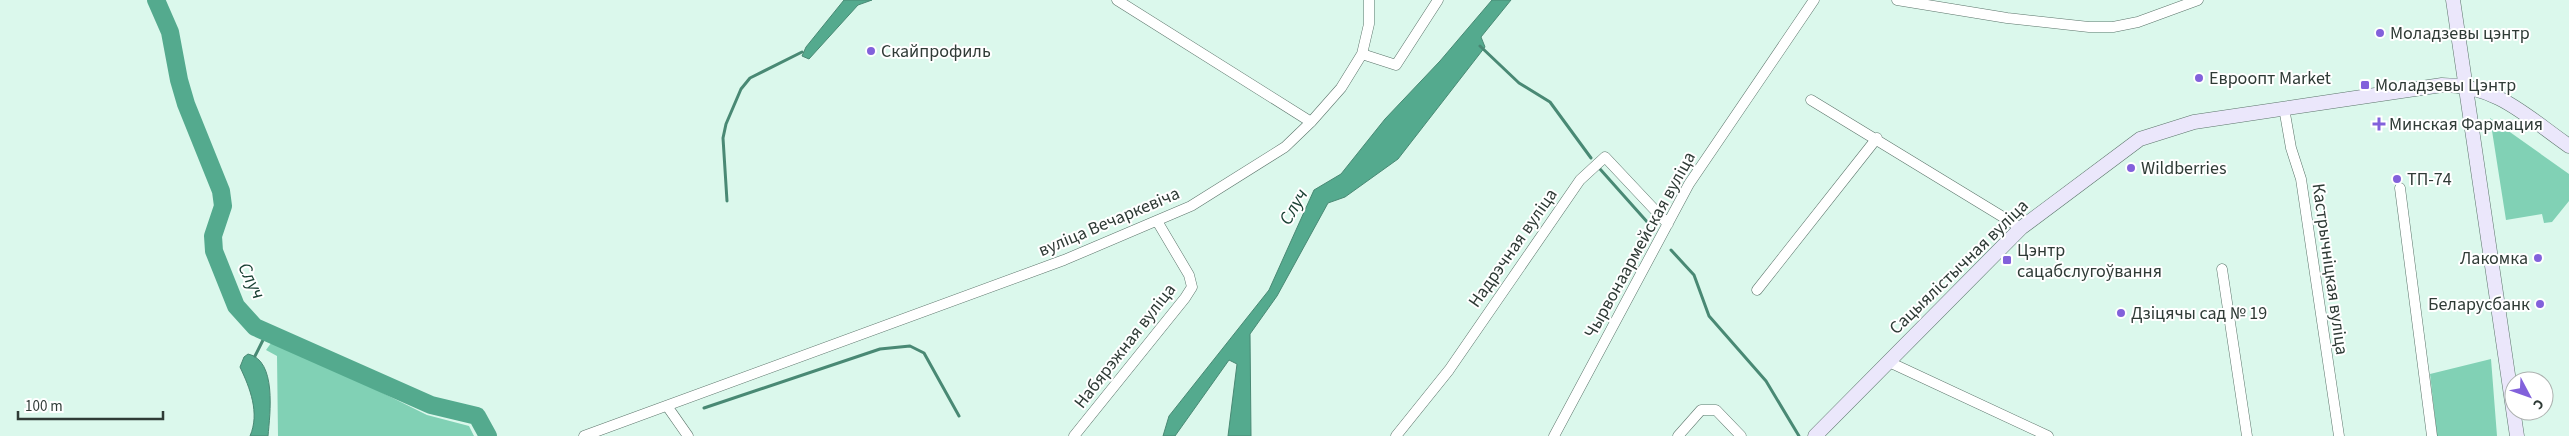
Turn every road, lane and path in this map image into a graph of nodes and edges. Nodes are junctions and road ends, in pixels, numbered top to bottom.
1 (1118, 0) edge
2 (1369, 0) edge
3 (1438, 0) edge
4 (1814, 0) edge
5 (1897, 0) edge
6 (2198, 0) edge
7 (2453, 0) edge
8 (1362, 54) junction
9 (2465, 85) junction
10 (1811, 100) dead end
11 (2284, 108) junction
12 (1311, 122) junction
13 (1877, 138) junction
14 (2569, 146) edge
15 (2400, 188) dead end
16 (1157, 221) junction
17 (1668, 224) junction
18 (2021, 228) junction
19 (2222, 269) dead end
20 (1758, 290) dead end
21 (1889, 362) junction
22 (667, 406) junction
23 (2028, 432) edge
24 (584, 436) edge
25 (688, 436) edge
26 (1074, 436) edge
27 (1396, 436) edge
28 (1554, 436) edge
29 (1678, 436) edge
30 (1741, 436) edge
31 (1815, 436) edge
32 (2048, 436) edge
33 (2247, 436) edge
34 (2338, 436) edge
35 (2432, 436) edge
36 (2517, 436) edge

1 - 12 street
2 - 8 street, вуліца Вечаркевіча
3 - 8 street
4 - 17 street, Чырвонаармейская вуліца
5 - 6 street
7 - 9 main road
8 - 12 street, вуліца Вечаркевіча
9 - 11 main road, Сацыялістычная вуліца
9 - 14 main road, Сацыялістычная вуліца
9 - 36 main road
10 - 13 street
11 - 18 main road, Сацыялістычная вуліца
11 - 34 street, Кастрычніцкая вуліца
12 - 16 street, вуліца Вечаркевіча
13 - 18 street
13 - 20 street
15 - 35 street
16 - 22 street, вуліца Вечаркевіча
16 - 26 street, Набярэжная вуліца
17 - 27 street, Надрэчная вуліца
17 - 28 street, Чырвонаармейская вуліца
18 - 21 main road, Сацыялістычная вуліца
19 - 33 street
21 - 23 street
21 - 31 main road, Сацыялістычная вуліца
22 - 24 street
22 - 25 street
23 - 32 street
29 - 30 street

